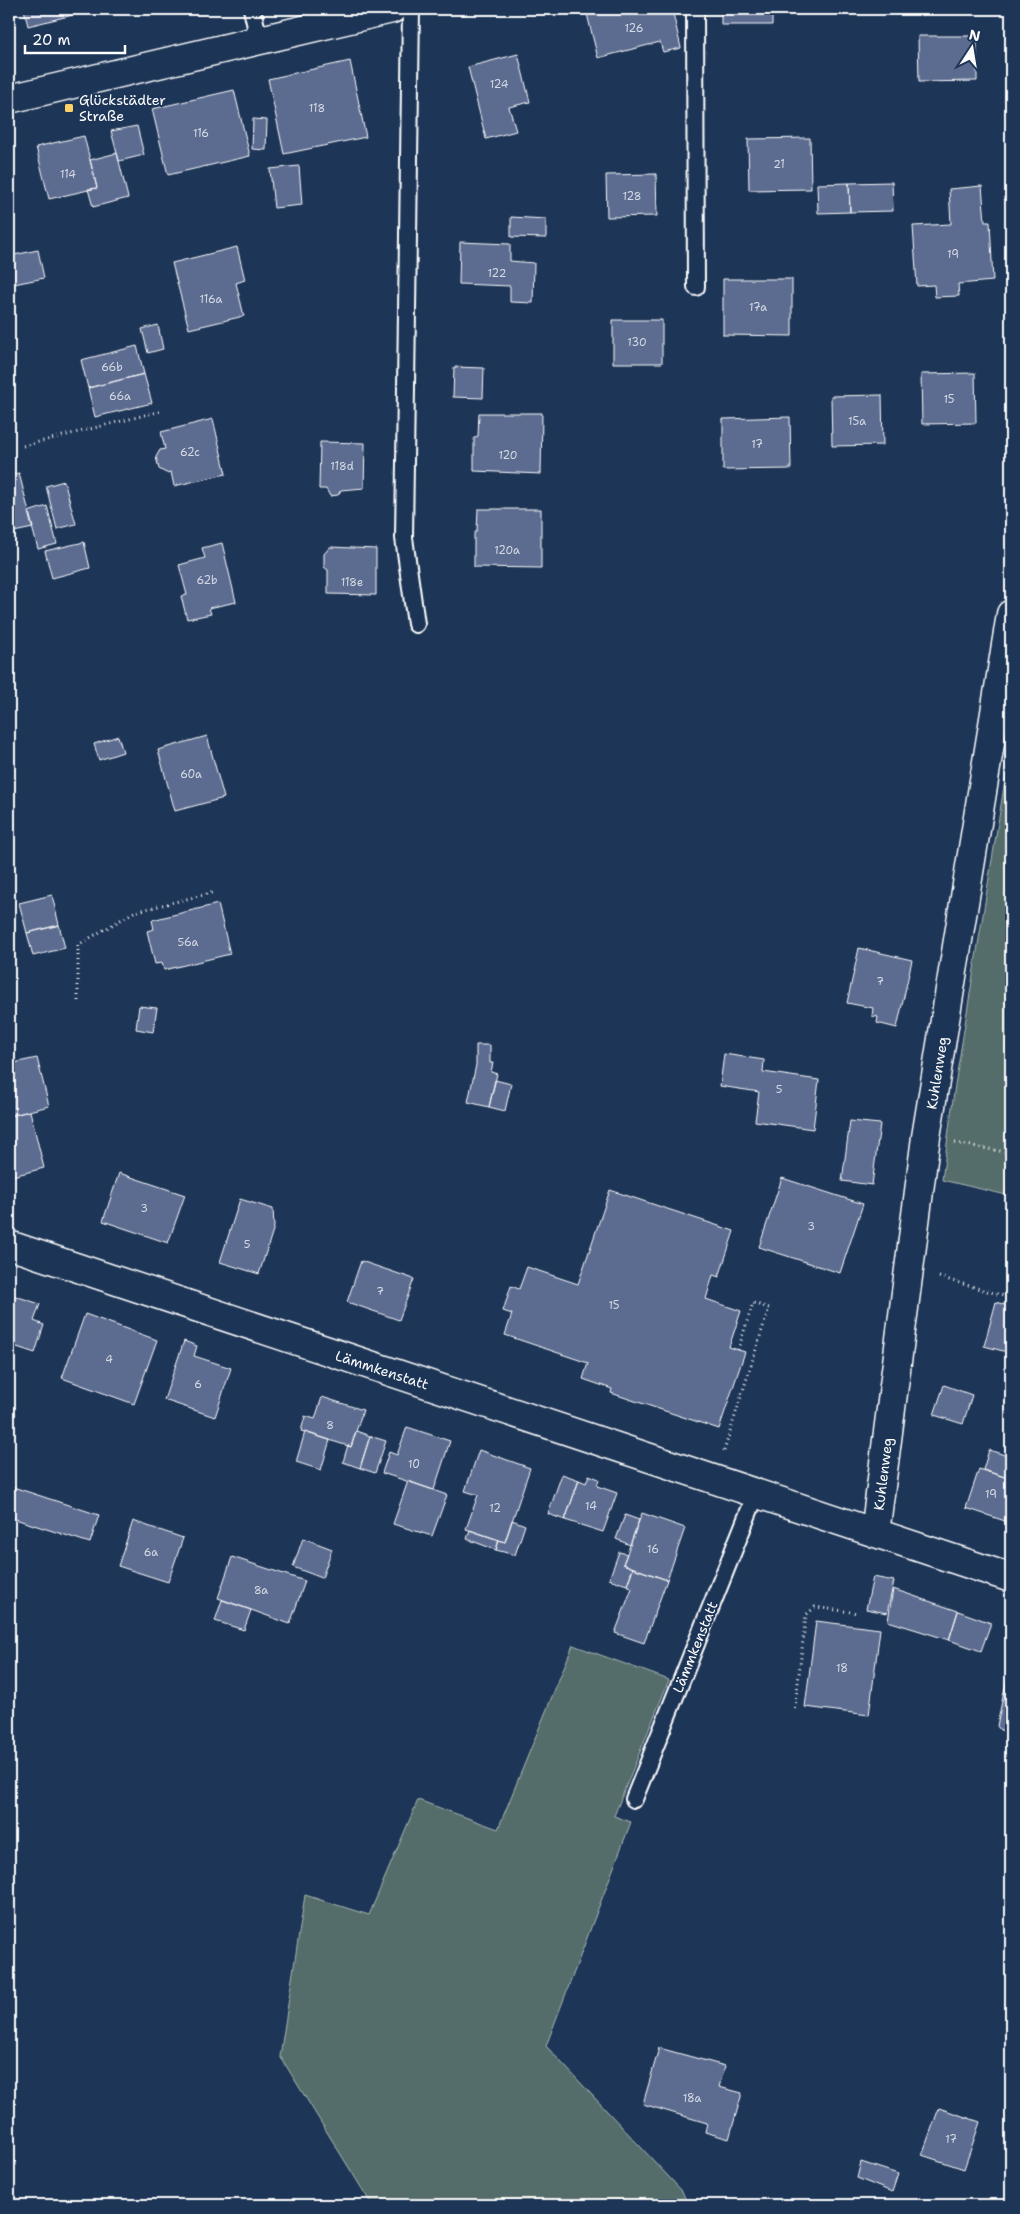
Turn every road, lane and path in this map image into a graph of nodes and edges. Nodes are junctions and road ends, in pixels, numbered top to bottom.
1 (252, 9) edge
2 (392, 9) edge
3 (411, 9) edge
4 (695, 9) edge
5 (259, 40) junction
6 (9, 99) edge
7 (696, 287) dead end
8 (161, 411) dead end
9 (24, 446) dead end
10 (1011, 614) edge
11 (416, 624) dead end
12 (215, 892) dead end
13 (78, 1001) dead end
14 (926, 1138) junction
15 (1011, 1153) edge
16 (9, 1245) edge
17 (909, 1268) junction
18 (1011, 1298) edge
19 (738, 1350) dead end
20 (714, 1480) junction
21 (756, 1494) junction
22 (875, 1534) junction
23 (1011, 1578) edge
24 (858, 1613) dead end
25 (795, 1708) dead end
26 (634, 1799) dead end

1 - 5 lane
2 - 5 street
3 - 11 lane
4 - 7 lane
5 - 6 street
8 - 9 path
10 - 14 street, Kuhlenweg
12 - 13 path
14 - 15 path
14 - 17 street, Kuhlenweg
16 - 20 street, Lämmkenstatt
17 - 18 path
17 - 22 street, Kuhlenweg
19 - 20 path
20 - 21 street, Lämmkenstatt
21 - 22 street, Lämmkenstatt
21 - 26 lane, Lämmkenstatt
22 - 23 street, Lämmkenstatt
24 - 25 path

